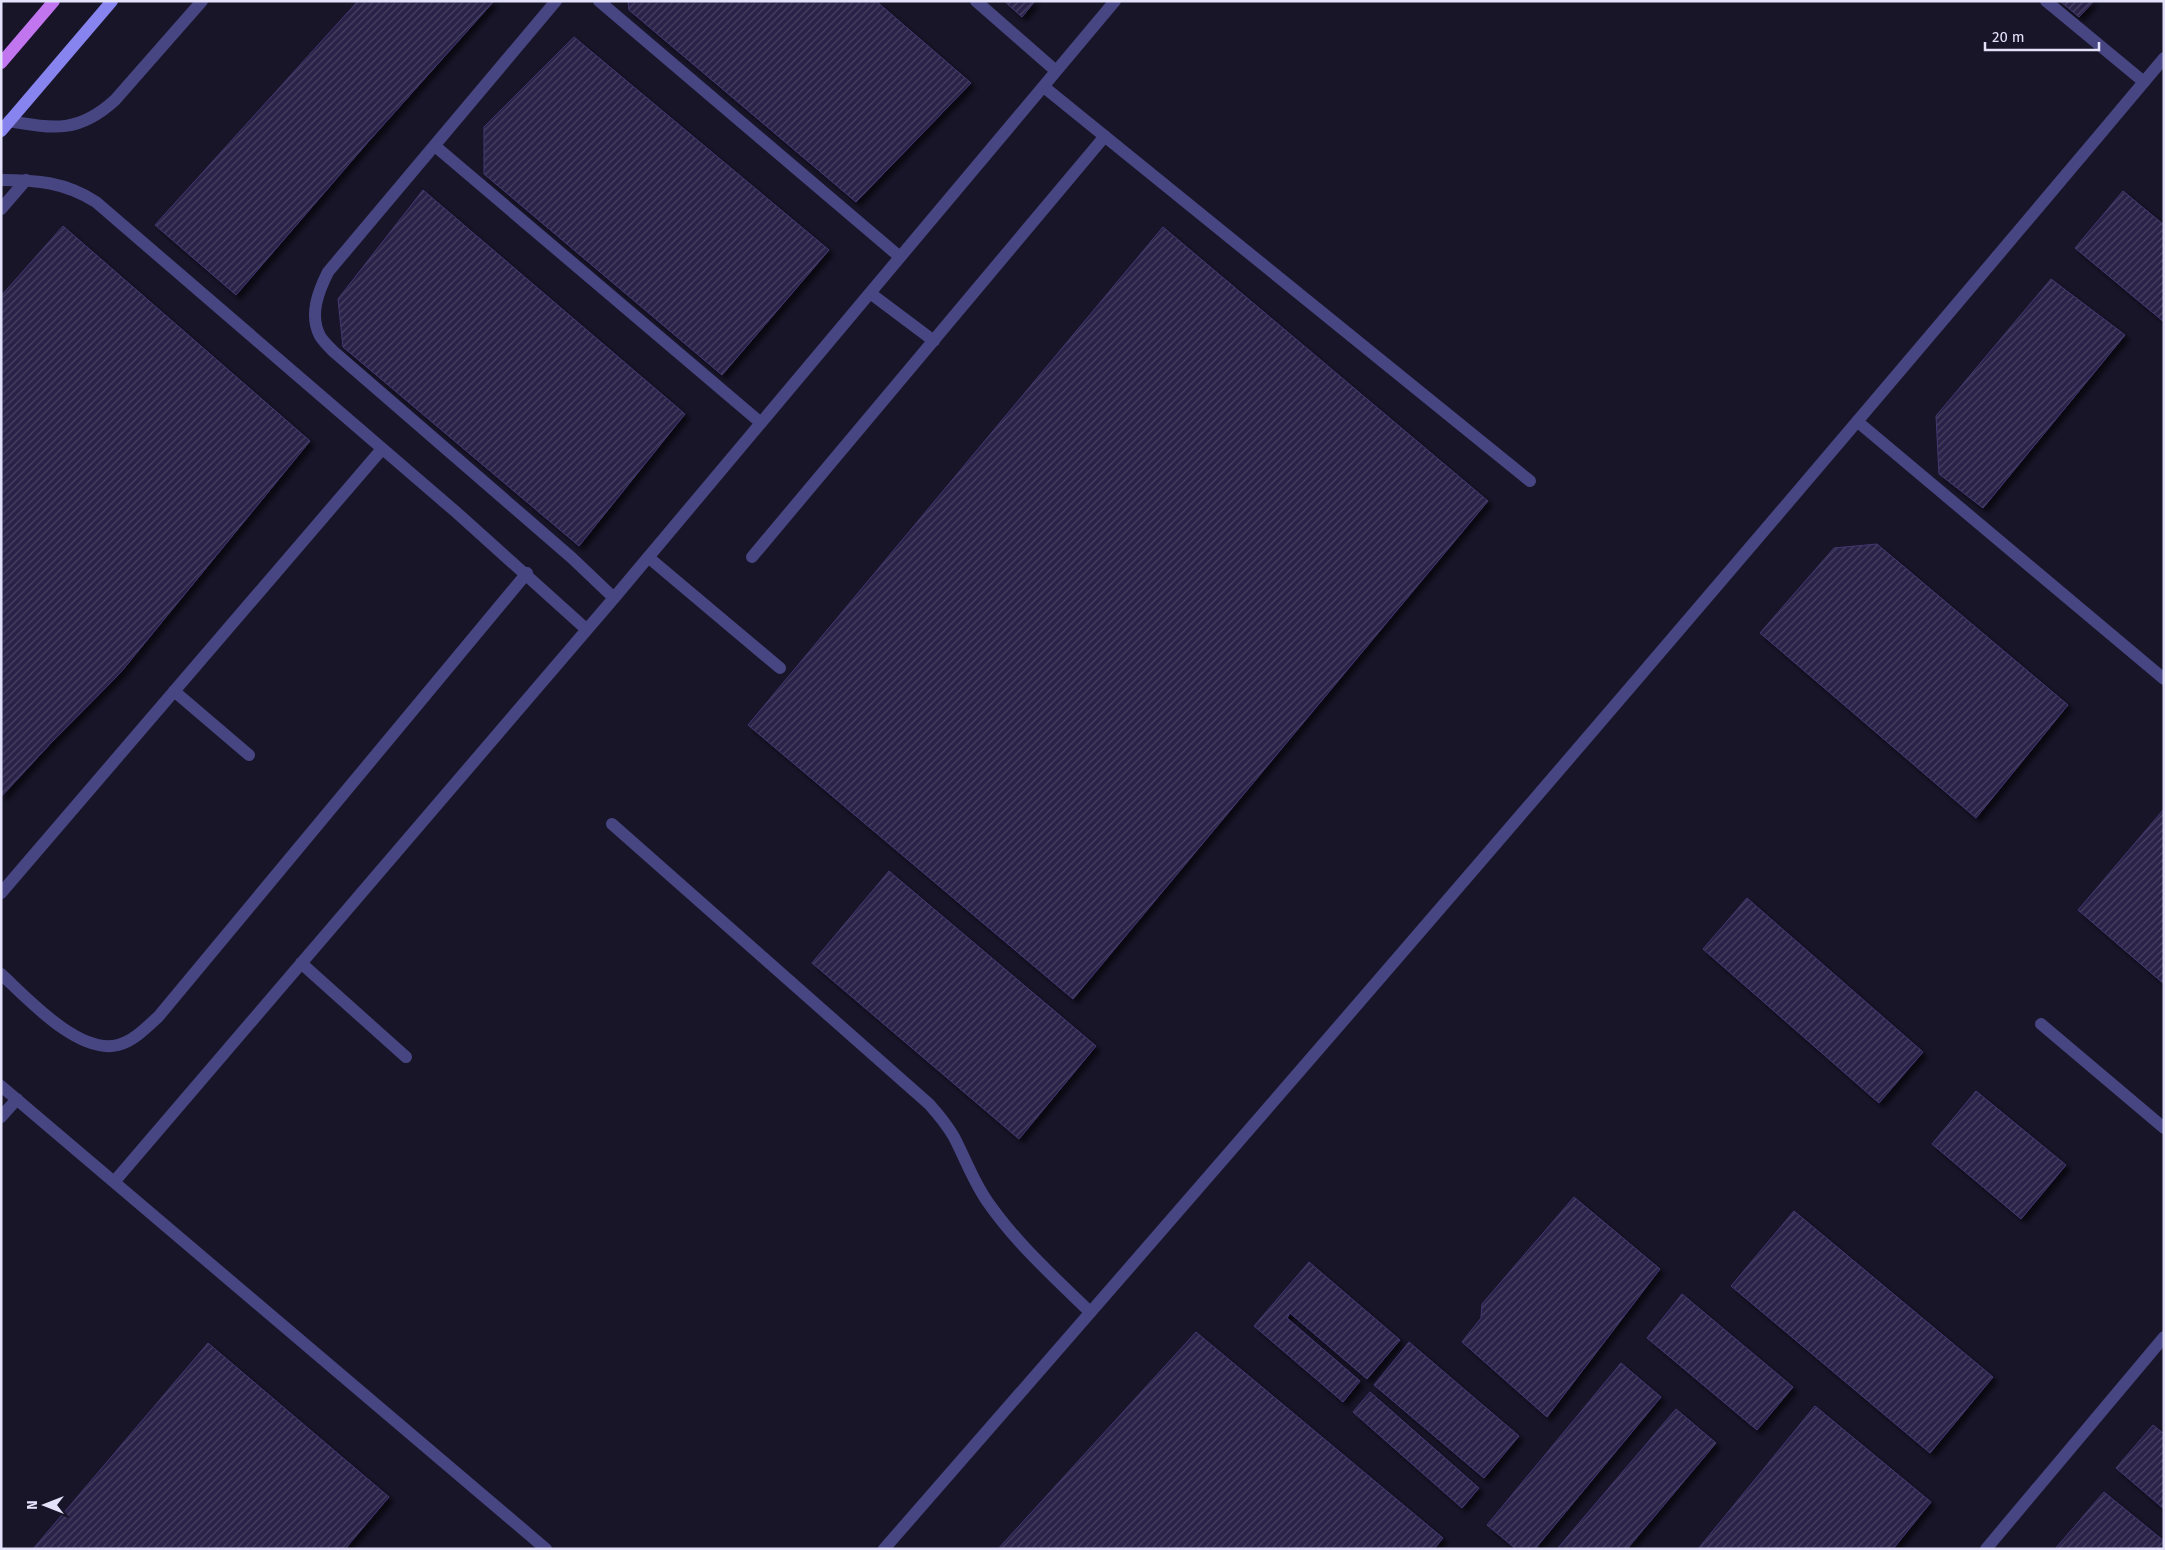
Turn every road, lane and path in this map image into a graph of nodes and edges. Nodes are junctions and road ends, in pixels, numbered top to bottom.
1 (54, 1) edge
2 (112, 1) edge
3 (202, 1) edge
4 (556, 1) edge
5 (599, 1) edge
6 (976, 1) edge
7 (1115, 1) edge
8 (2046, 1) edge
9 (2164, 58) edge
10 (1, 63) edge
11 (1056, 70) junction
12 (2144, 82) junction
13 (1044, 86) junction
14 (5, 126) edge
15 (1106, 136) junction
16 (435, 146) junction
17 (1, 180) edge
18 (26, 180) junction
19 (1, 209) edge
20 (900, 257) junction
21 (870, 293) junction
22 (934, 341) junction
23 (1858, 422) junction
24 (761, 423) junction
25 (382, 449) junction
26 (1530, 481) dead end
27 (648, 557) junction
28 (752, 557) dead end
29 (527, 573) junction
30 (614, 598) junction
31 (586, 629) junction
32 (780, 668) dead end
33 (2164, 679) edge
34 (174, 691) junction
35 (249, 755) dead end
36 (612, 824) dead end
37 (1, 892) edge
38 (301, 964) junction
39 (1, 974) edge
40 (2041, 1024) dead end
41 (406, 1057) dead end
42 (1, 1086) edge
43 (17, 1099) junction
44 (1, 1117) edge
45 (2164, 1128) edge
46 (114, 1182) junction
47 (1090, 1312) junction
48 (2164, 1337) edge
49 (546, 1549) edge
50 (884, 1549) edge
51 (1986, 1549) edge

1 - 10 main road
2 - 14 street
3 - 14 street
4 - 16 street
5 - 20 street
6 - 11 street
7 - 11 street
8 - 12 street
9 - 12 street
11 - 13 street
12 - 23 street
13 - 15 street
13 - 20 street
15 - 22 street
15 - 26 street
16 - 24 street
16 - 30 street
17 - 18 street
18 - 19 street
18 - 25 street
20 - 21 street
21 - 22 street
21 - 24 street
22 - 28 street
23 - 33 street
23 - 47 street
24 - 27 street
25 - 29 street
25 - 34 street
27 - 30 street
27 - 32 street
29 - 31 street
29 - 39 street
30 - 31 street
31 - 38 street
34 - 35 street
34 - 37 street
36 - 47 street
38 - 41 street
38 - 46 street
40 - 45 street
42 - 43 street
43 - 44 street
43 - 46 street
46 - 49 street
47 - 50 street
48 - 51 street

